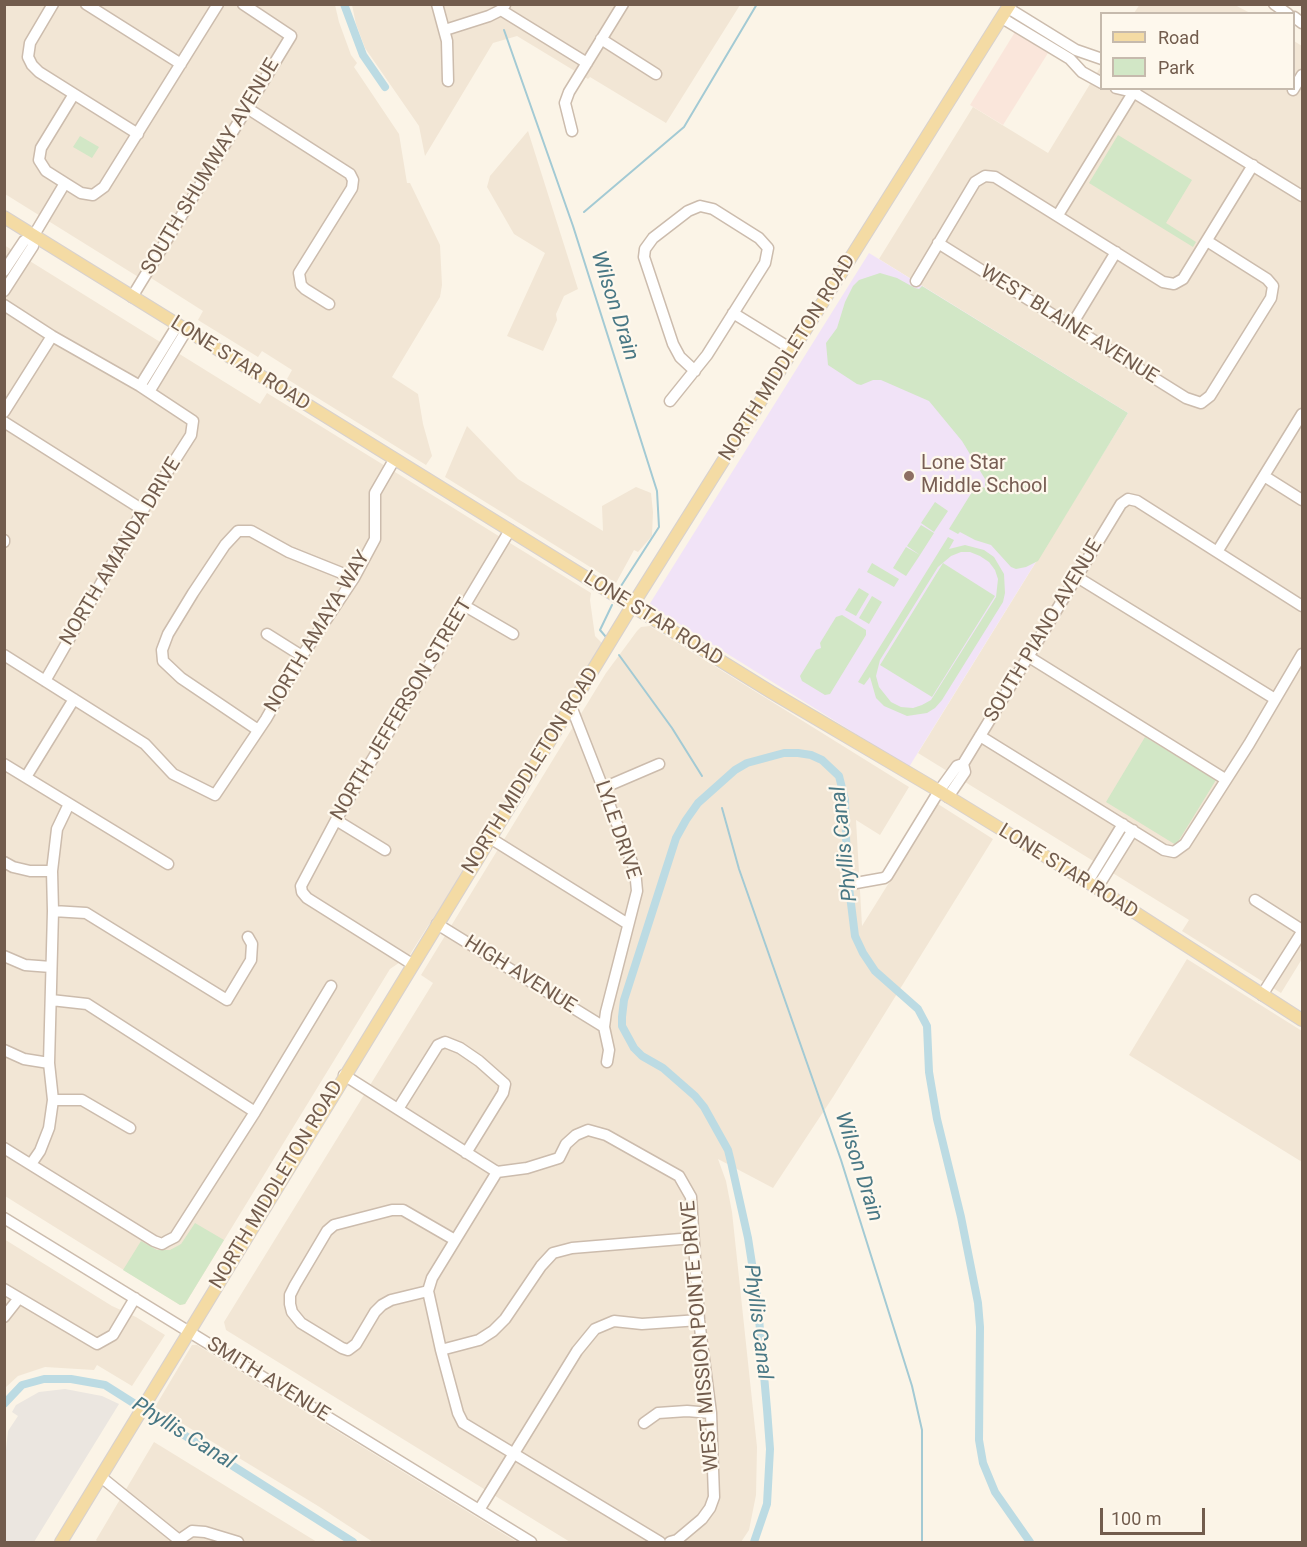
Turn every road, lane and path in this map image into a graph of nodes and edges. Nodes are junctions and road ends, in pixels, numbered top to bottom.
1 (53, 4) edge
2 (86, 4) edge
3 (218, 4) edge
4 (243, 4) edge
5 (436, 4) edge
6 (623, 4) edge
7 (503, 7) edge
8 (1007, 10) edge
9 (445, 30) junction
10 (601, 39) junction
11 (1100, 59) edge
12 (587, 63) junction
13 (181, 64) junction
14 (656, 74) dead end
15 (1302, 75) edge
16 (448, 81) dead end
17 (1100, 82) edge
18 (1133, 90) edge
19 (1296, 91) edge
20 (74, 94) junction
21 (247, 108) junction
22 (572, 131) dead end
23 (138, 134) junction
24 (1253, 165) junction
25 (65, 183) junction
26 (1302, 196) edge
27 (1058, 215) junction
28 (4, 217) edge
29 (34, 235) junction
30 (1207, 241) junction
31 (938, 243) junction
32 (1116, 252) junction
33 (4, 271) edge
34 (916, 281) dead end
35 (4, 291) edge
36 (132, 297) junction
37 (329, 304) dead end
38 (4, 305) edge
39 (733, 313) junction
40 (1071, 326) junction
41 (182, 328) junction
42 (52, 336) junction
43 (793, 350) junction
44 (695, 370) junction
45 (144, 389) junction
46 (670, 401) dead end
47 (4, 412) edge
48 (1302, 414) edge
49 (4, 422) edge
50 (394, 460) junction
51 (1264, 476) junction
52 (1302, 500) edge
53 (143, 510) junction
54 (510, 530) junction
55 (1217, 552) junction
56 (1077, 577) junction
57 (354, 578) junction
58 (465, 606) junction
59 (632, 606) junction
60 (1302, 606) edge
61 (267, 634) dead end
62 (513, 634) dead end
63 (1302, 654) edge
64 (4, 655) edge
65 (302, 656) junction
66 (1029, 657) junction
67 (45, 681) junction
68 (74, 699) junction
69 (1275, 699) junction
70 (571, 706) junction
71 (258, 730) junction
72 (980, 736) junction
73 (4, 764) edge
74 (659, 764) dead end
75 (26, 777) junction
76 (1225, 779) junction
77 (603, 788) junction
78 (944, 794) junction
79 (69, 804) junction
80 (336, 819) junction
81 (1128, 827) junction
82 (490, 837) junction
83 (385, 850) dead end
84 (4, 862) edge
85 (168, 864) dead end
86 (52, 872) junction
87 (856, 883) dead end
88 (1092, 886) junction
89 (1255, 900) dead end
90 (53, 911) junction
91 (437, 924) junction
92 (628, 924) junction
93 (1302, 931) edge
94 (248, 937) dead end
95 (4, 956) edge
96 (412, 964) junction
97 (51, 967) junction
98 (330, 986) dead end
99 (1262, 995) junction
100 (51, 1000) junction
101 (1302, 1020) edge
102 (604, 1027) junction
103 (4, 1050) edge
104 (607, 1062) dead end
105 (49, 1063) junction
106 (344, 1075) junction
107 (53, 1100) junction
108 (398, 1109) junction
109 (255, 1112) junction
110 (130, 1128) dead end
111 (4, 1148) edge
112 (466, 1153) junction
113 (31, 1164) junction
114 (497, 1172) junction
115 (4, 1218) edge
116 (693, 1238) junction
117 (455, 1240) junction
118 (4, 1289) edge
119 (428, 1291) junction
120 (19, 1298) junction
121 (135, 1298) junction
122 (4, 1317) edge
123 (699, 1320) junction
124 (189, 1330) junction
125 (441, 1350) junction
126 (711, 1413) junction
127 (644, 1423) dead end
128 (513, 1454) junction
129 (101, 1477) junction
130 (479, 1510) junction
131 (220, 1539) edge
132 (178, 1541) edge
133 (61, 1542) edge
134 (238, 1542) edge
135 (531, 1542) edge
136 (660, 1542) edge
137 (670, 1542) edge

1 - 20 street
2 - 13 street
3 - 13 street
4 - 21 street, SOUTH SHUMWAY AVENUE
5 - 9 street
6 - 10 street
7 - 9 street
7 - 12 street
8 - 11 street
8 - 17 street
8 - 43 main road, NORTH MIDDLETON ROAD
9 - 16 street
10 - 12 street
10 - 14 street
12 - 22 street
13 - 23 street
15 - 19 street
18 - 24 street
18 - 27 street
20 - 23 street
20 - 25 street
21 - 36 street, SOUTH SHUMWAY AVENUE
21 - 37 street
23 - 25 street
24 - 26 street
24 - 30 street
25 - 29 street
27 - 31 street
27 - 32 street
28 - 29 main road, LONE STAR ROAD
29 - 33 street
29 - 35 street
29 - 36 main road, LONE STAR ROAD
30 - 32 street
30 - 40 street, WEST BLAINE AVENUE
31 - 34 street
31 - 40 street, WEST BLAINE AVENUE
32 - 40 street
36 - 41 main road, LONE STAR ROAD
38 - 42 street
39 - 43 street
39 - 44 street
39 - 44 street
41 - 45 street
41 - 50 main road, LONE STAR ROAD
42 - 45 street
42 - 47 street
43 - 59 main road, NORTH MIDDLETON ROAD
44 - 46 street
45 - 53 street, NORTH AMANDA DRIVE
48 - 51 street
49 - 53 street
50 - 54 main road, LONE STAR ROAD
50 - 57 street, NORTH AMAYA WAY
51 - 52 street
51 - 55 street
53 - 67 street, NORTH AMANDA DRIVE
54 - 58 street, NORTH JEFFERSON STREET
54 - 59 main road, LONE STAR ROAD
55 - 56 street, SOUTH PIANO AVENUE
55 - 60 street
56 - 66 street, SOUTH PIANO AVENUE
56 - 69 street
57 - 65 street, NORTH AMAYA WAY
57 - 71 street
58 - 62 street
58 - 80 street, NORTH JEFFERSON STREET
59 - 70 main road, NORTH MIDDLETON ROAD
59 - 78 main road, LONE STAR ROAD
61 - 65 street
63 - 69 street
64 - 67 street
65 - 71 street, NORTH AMAYA WAY
66 - 72 street, SOUTH PIANO AVENUE
66 - 76 street
67 - 68 street
68 - 71 street, NORTH AMAYA WAY
68 - 75 street
69 - 76 street
70 - 77 street, LYLE DRIVE
70 - 82 main road, NORTH MIDDLETON ROAD
72 - 78 street, SOUTH PIANO AVENUE
72 - 81 street
73 - 75 street
74 - 77 street
75 - 79 street
76 - 81 street
77 - 92 street, LYLE DRIVE
78 - 87 street, SOUTH PIANO AVENUE
78 - 88 main road, LONE STAR ROAD
79 - 85 street
79 - 86 street
80 - 83 street
80 - 96 street, NORTH JEFFERSON STREET
81 - 88 street
82 - 91 main road, NORTH MIDDLETON ROAD
82 - 92 street
84 - 86 street
86 - 90 street
88 - 99 main road, LONE STAR ROAD
89 - 93 street
90 - 94 street
90 - 97 street
91 - 96 main road, NORTH MIDDLETON ROAD
91 - 102 street, HIGH AVENUE
92 - 102 street, LYLE DRIVE
93 - 99 street
95 - 97 street
96 - 106 main road, NORTH MIDDLETON ROAD
97 - 100 street
98 - 109 street
99 - 101 main road, LONE STAR ROAD
100 - 105 street
100 - 109 street
102 - 104 street, LYLE DRIVE
103 - 105 street
105 - 107 street
106 - 108 street
106 - 124 main road, NORTH MIDDLETON ROAD
107 - 110 street
107 - 113 street
108 - 112 street
108 - 112 street
109 - 113 street
111 - 113 street
112 - 114 street
114 - 116 street, WEST MISSION POINTE DRIVE
114 - 117 street
115 - 121 street, SMITH AVENUE
116 - 123 street, WEST MISSION POINTE DRIVE
116 - 125 street
117 - 119 street
117 - 119 street
118 - 120 street
119 - 125 street
120 - 121 street
120 - 122 street
121 - 124 street, SMITH AVENUE
123 - 126 street, WEST MISSION POINTE DRIVE
123 - 128 street
124 - 129 main road, NORTH MIDDLETON ROAD
124 - 130 street, SMITH AVENUE
125 - 128 street
126 - 127 street
126 - 137 street, WEST MISSION POINTE DRIVE
128 - 130 street
128 - 136 street
129 - 132 street
129 - 133 main road, NORTH MIDDLETON ROAD
130 - 135 street, SMITH AVENUE
131 - 132 street
131 - 134 street

